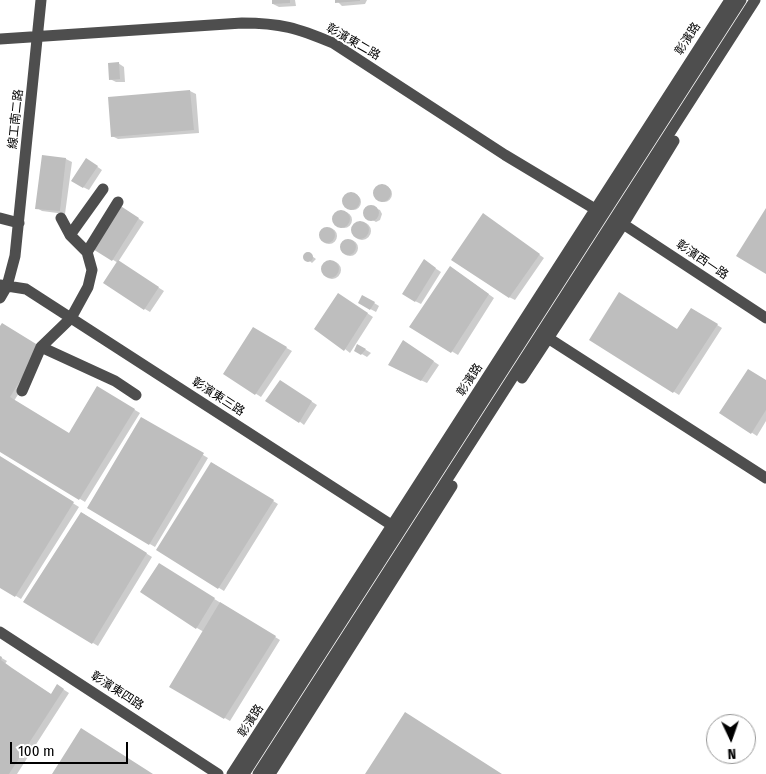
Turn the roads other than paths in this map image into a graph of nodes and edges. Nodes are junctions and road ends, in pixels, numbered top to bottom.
1 (41, 0) edge
2 (730, 0) edge
3 (740, 0) edge
4 (755, 0) edge
5 (763, 0) edge
6 (38, 36) junction
7 (0, 38) edge
8 (103, 189) dead end
9 (118, 202) dead end
10 (599, 211) junction
11 (0, 218) edge
12 (61, 218) dead end
13 (620, 221) junction
14 (19, 223) junction
15 (70, 236) junction
16 (87, 252) junction
17 (3, 285) edge
18 (0, 298) edge
19 (71, 318) junction
20 (766, 318) edge
21 (548, 338) junction
22 (40, 347) junction
23 (22, 391) dead end
24 (136, 395) dead end
25 (766, 478) edge
26 (397, 526) junction
27 (415, 536) junction
28 (0, 632) edge
29 (218, 774) edge
30 (232, 774) edge
31 (244, 774) edge
32 (258, 774) edge
33 (270, 774) edge

1 - 6 street, 線工南二路
2 - 10 street, 彰濱路
3 - 10 street, 彰濱路
4 - 13 street
5 - 13 street
6 - 7 street, 彰濱東二路
6 - 10 street, 彰濱東二路
6 - 14 street, 線工南二路
8 - 15 street
9 - 16 street
10 - 13 street, 彰濱東二路
10 - 26 street, 彰濱路
11 - 14 street
12 - 15 street
13 - 20 street, 彰濱西一路
13 - 21 street
13 - 27 street
14 - 17 street, 線工南二路
15 - 16 street
16 - 19 street
17 - 18 street, 線工南二路
17 - 19 street, 彰濱東三路
19 - 22 street
19 - 26 street, 彰濱東三路
21 - 25 street
21 - 27 street
22 - 23 street
22 - 24 street
26 - 27 street, 彰濱東三路
26 - 30 street, 彰濱路
26 - 31 street, 彰濱路
27 - 32 street
27 - 33 street
28 - 29 street, 彰濱東四路

